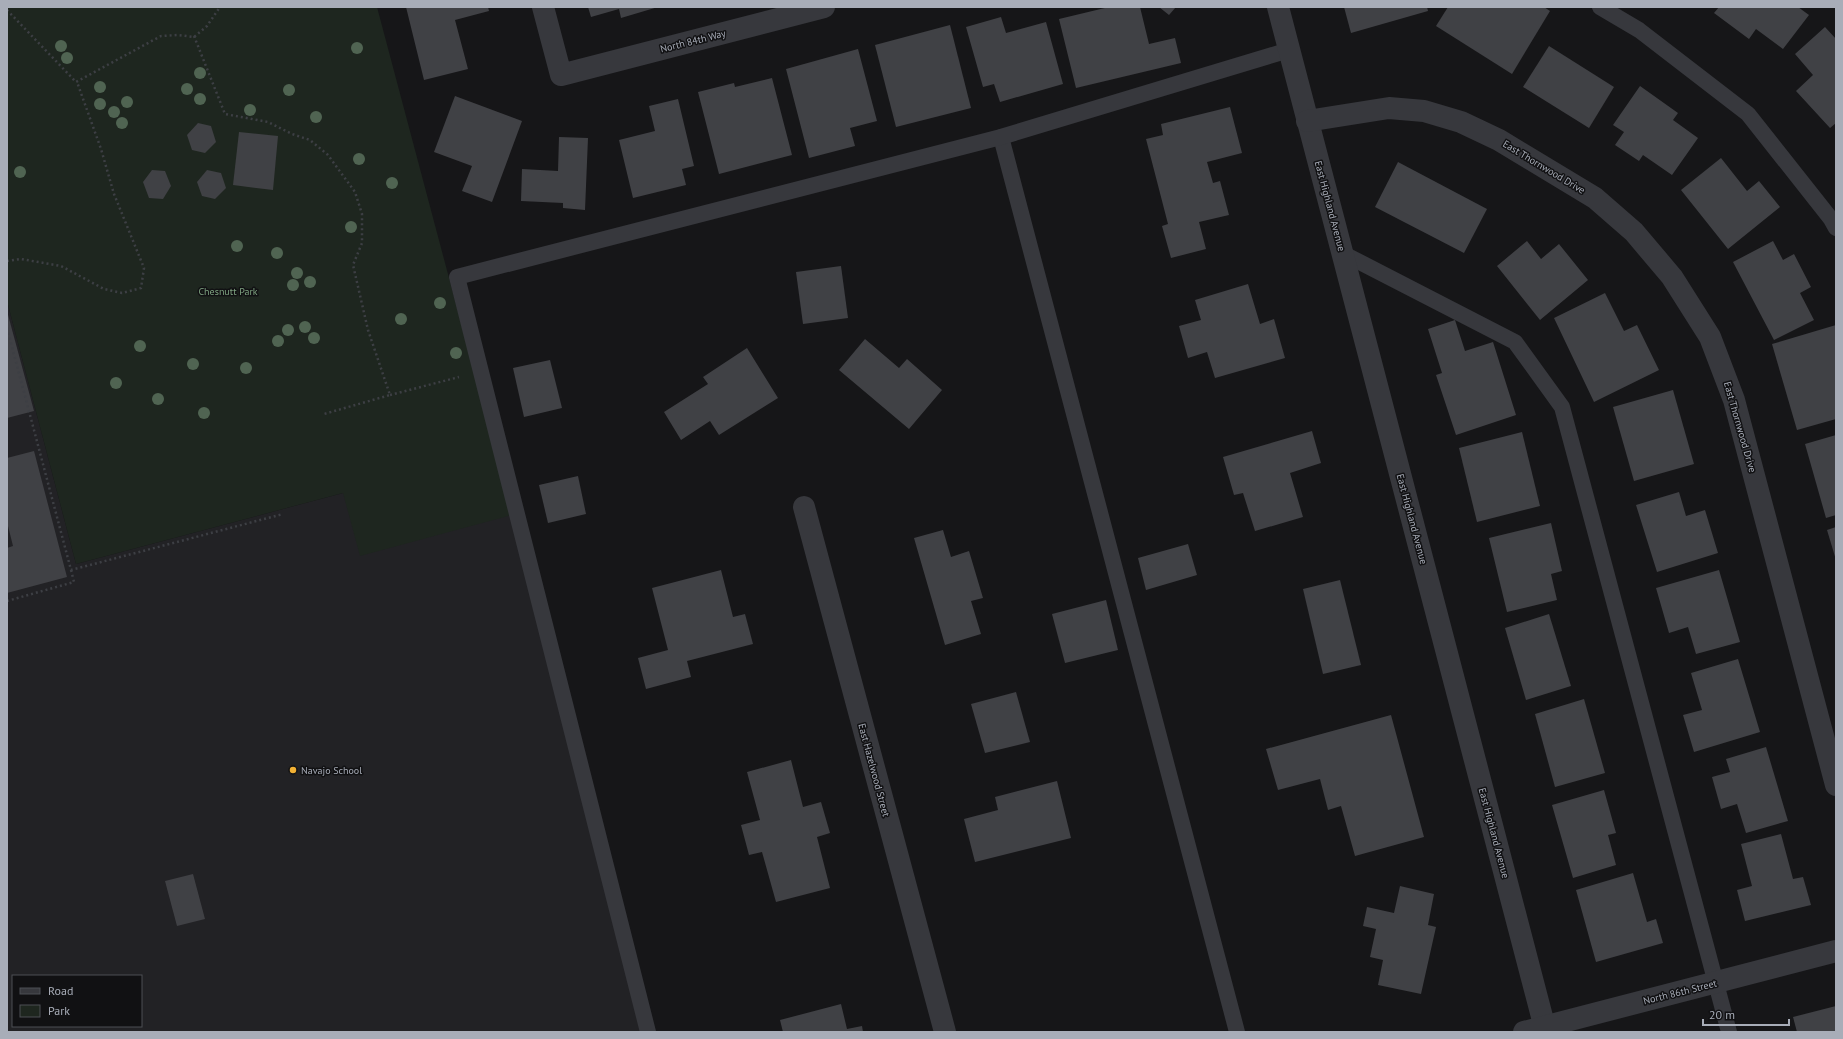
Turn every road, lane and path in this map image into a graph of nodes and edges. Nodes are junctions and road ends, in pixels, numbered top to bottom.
1 (220, 7) edge
2 (543, 7) edge
3 (824, 7) edge
4 (1278, 7) edge
5 (1600, 7) edge
6 (7, 10) edge
7 (194, 36) dead end
8 (1289, 50) junction
9 (77, 82) junction
10 (1307, 121) junction
11 (1001, 137) junction
12 (1836, 228) edge
13 (1342, 253) junction
14 (7, 261) edge
15 (7, 328) edge
16 (462, 376) dead end
17 (390, 395) junction
18 (324, 414) dead end
19 (804, 507) dead end
20 (282, 514) dead end
21 (71, 570) junction
22 (7, 601) edge
23 (1836, 785) edge
24 (1836, 951) edge
25 (1717, 983) junction
26 (1538, 1030) edge
27 (648, 1032) edge
28 (945, 1032) edge
29 (1237, 1032) edge
30 (1730, 1032) edge

1 - 9 path
2 - 3 street, North 84th Way
4 - 8 street, East Highland Avenue
5 - 12 lane
6 - 9 path
7 - 17 path
8 - 10 street, East Highland Avenue
8 - 11 lane
9 - 14 path
10 - 13 street, East Highland Avenue
10 - 23 street, East Thornwood Drive
11 - 27 lane
11 - 29 lane
13 - 25 lane
13 - 26 street, East Highland Avenue
15 - 21 path
16 - 17 path
17 - 18 path
19 - 28 street, East Hazelwood Street
20 - 21 path
21 - 22 path
24 - 25 street, North 86th Street
25 - 26 street, North 86th Street
25 - 30 lane

